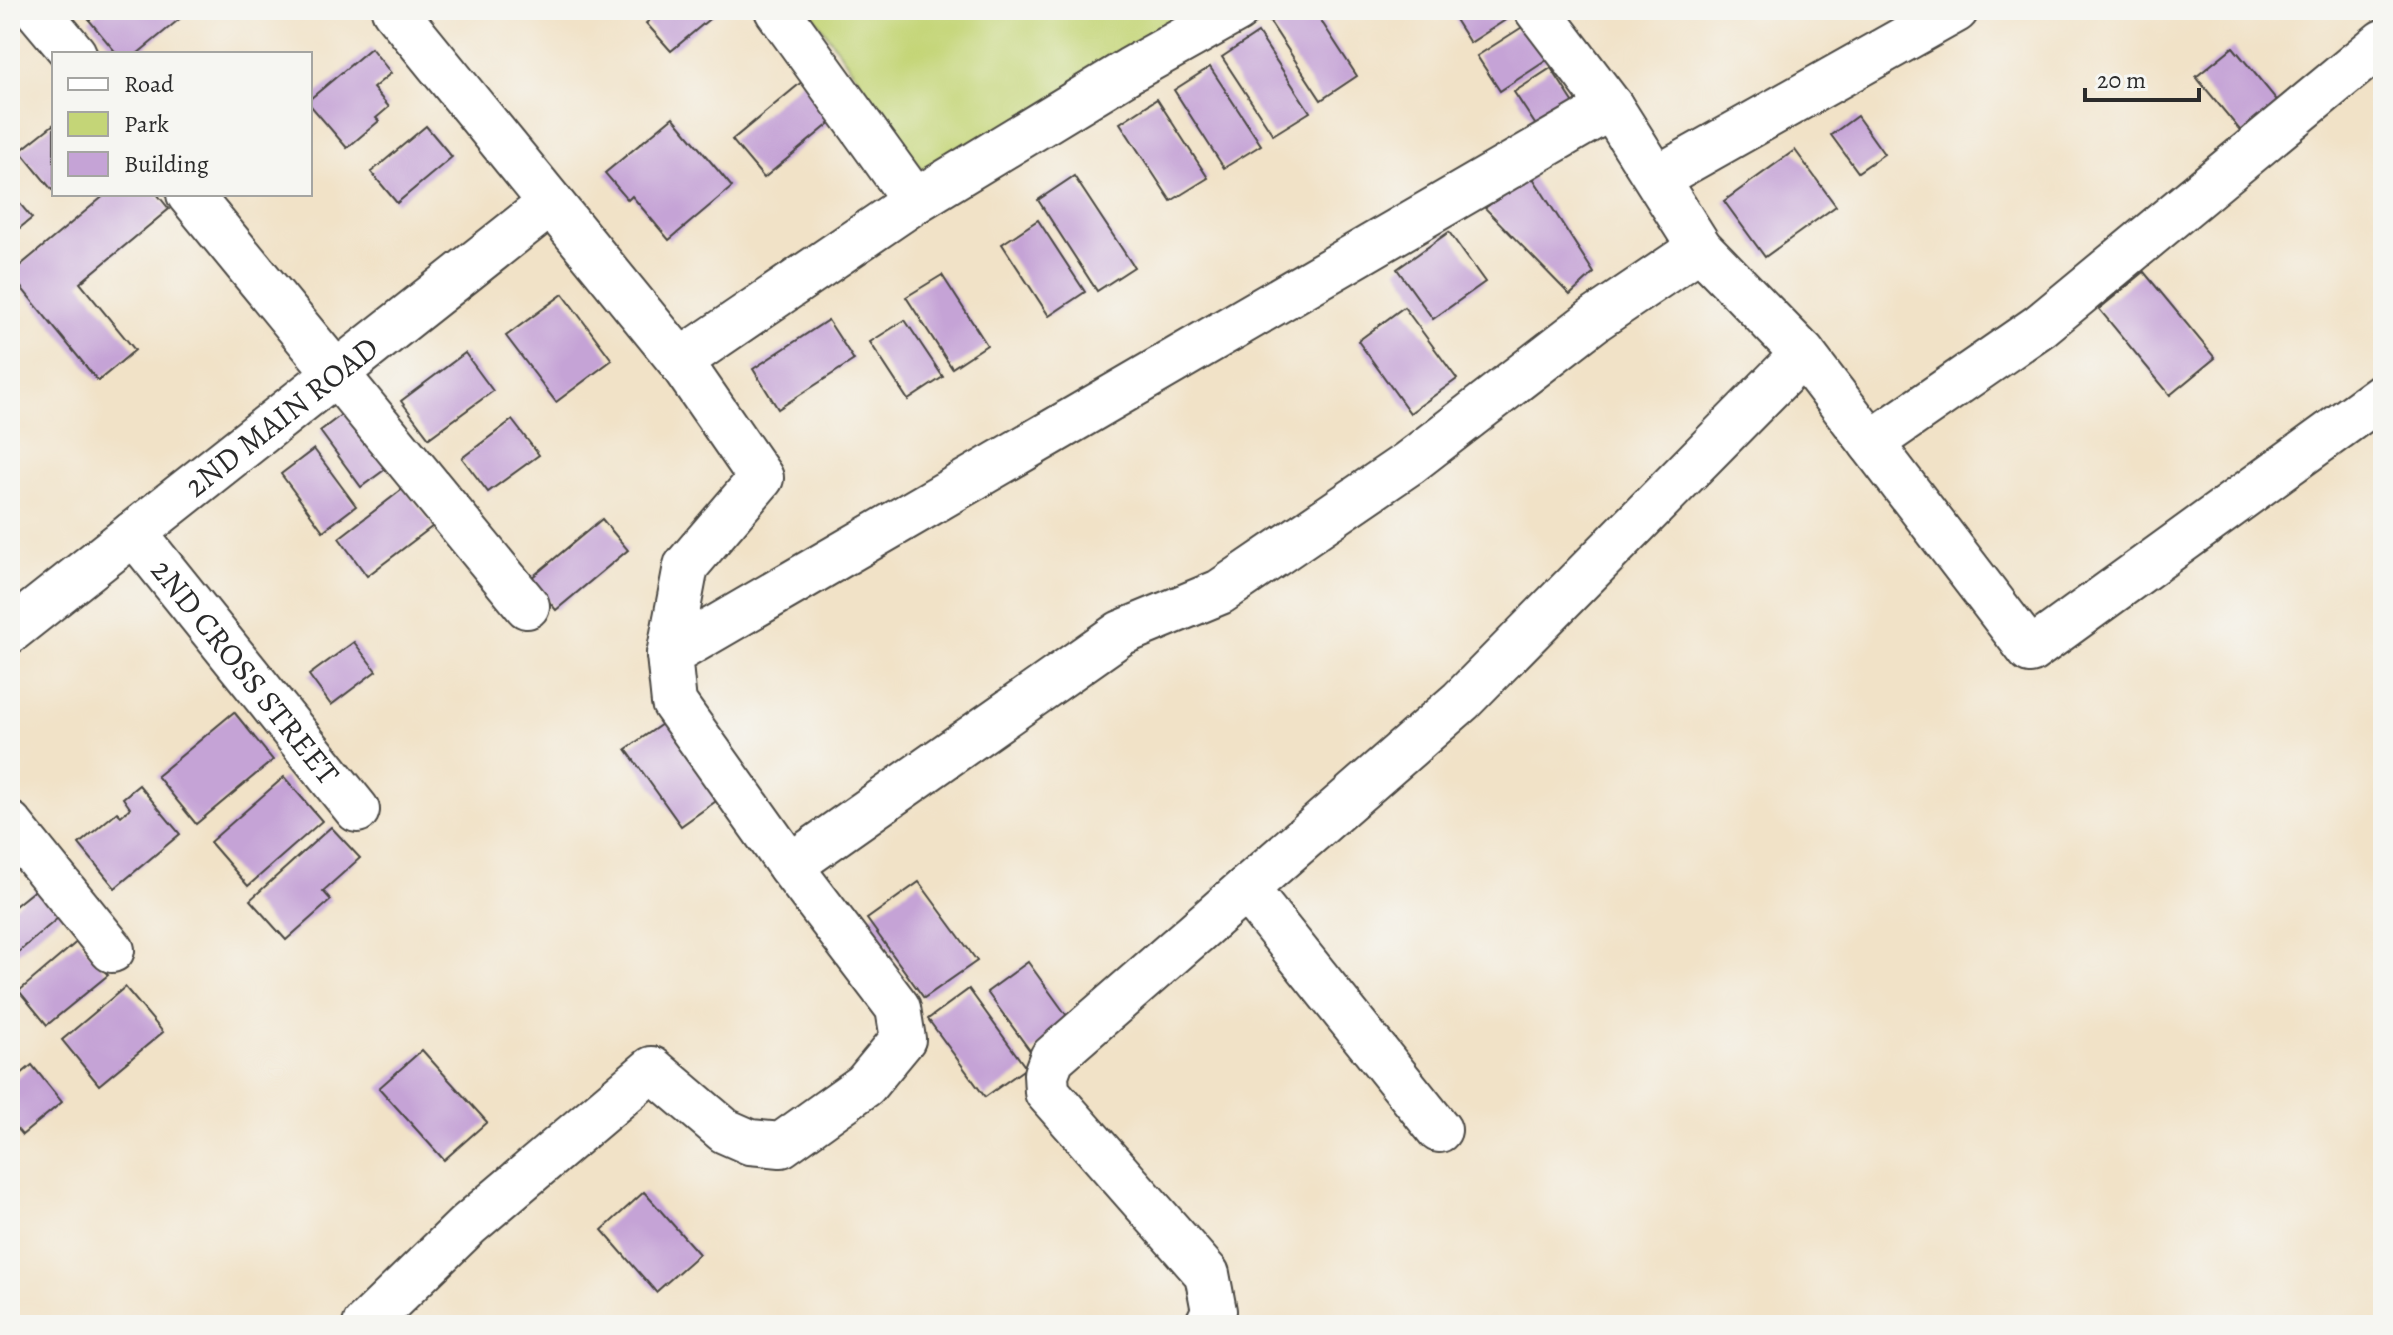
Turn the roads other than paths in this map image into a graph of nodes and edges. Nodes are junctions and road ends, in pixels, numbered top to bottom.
1 (37, 10) edge
2 (394, 10) edge
3 (777, 10) edge
4 (1237, 10) edge
5 (1537, 10) edge
6 (1956, 10) edge
7 (2383, 42) edge
8 (72, 52) edge
9 (1611, 107) junction
10 (1657, 178) junction
11 (191, 196) edge
12 (915, 201) junction
13 (551, 203) junction
14 (1700, 248) junction
15 (1803, 354) junction
16 (680, 361) junction
17 (337, 372) junction
18 (2383, 395) edge
19 (1871, 443) junction
20 (134, 533) junction
21 (527, 606) dead end
22 (10, 631) edge
23 (669, 655) junction
24 (357, 810) dead end
25 (10, 824) edge
26 (790, 866) junction
27 (1246, 889) junction
28 (112, 950) dead end
29 (1439, 1130) dead end
30 (365, 1325) edge
31 (1207, 1325) edge

1 - 8 street
2 - 13 street
3 - 12 street
4 - 12 street
5 - 9 street
6 - 10 street
7 - 19 street
9 - 10 street
9 - 23 street
10 - 14 street
11 - 17 street
12 - 16 street
13 - 16 street
13 - 17 street, 2ND MAIN ROAD
14 - 15 street
14 - 26 street
15 - 19 street
15 - 27 street
16 - 23 street
17 - 20 street, 2ND MAIN ROAD
17 - 21 street
18 - 19 street
20 - 22 street, 2ND MAIN ROAD
20 - 24 street, 2ND CROSS STREET
23 - 26 street
25 - 28 street
26 - 30 street
27 - 29 street
27 - 31 street

